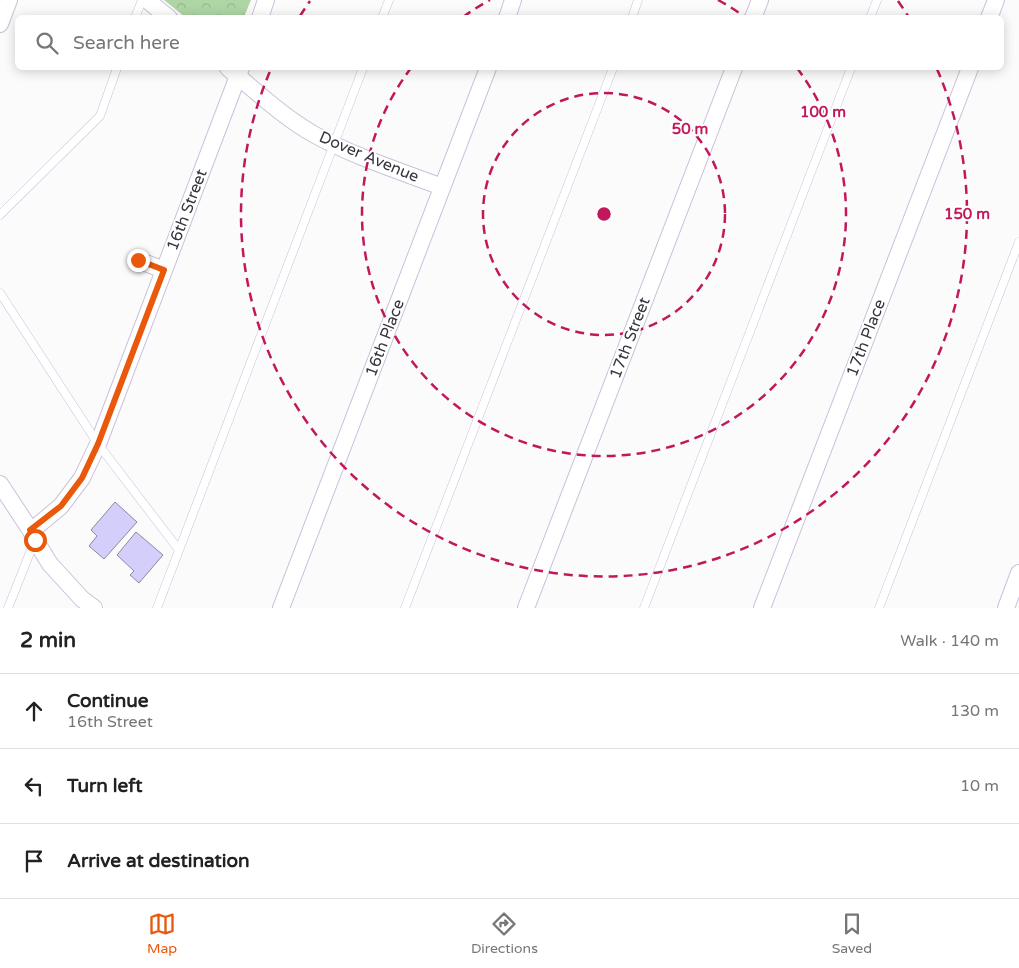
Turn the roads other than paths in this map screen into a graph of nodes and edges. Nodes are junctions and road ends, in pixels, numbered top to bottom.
1 (9, 0) edge
2 (142, 0) edge
3 (147, 0) edge
4 (266, 0) edge
5 (389, 0) edge
6 (513, 0) edge
7 (638, 0) edge
8 (760, 0) edge
9 (877, 0) edge
10 (996, 0) edge
11 (136, 15) edge
12 (165, 15) edge
13 (261, 15) edge
14 (383, 15) edge
15 (508, 15) edge
16 (633, 15) edge
17 (754, 15) edge
18 (871, 15) edge
19 (990, 15) edge
20 (0, 24) edge
21 (116, 70) edge
22 (236, 70) edge
23 (362, 70) edge
24 (487, 70) edge
25 (611, 70) edge
26 (733, 70) edge
27 (850, 70) edge
28 (969, 70) edge
29 (333, 144) junction
30 (442, 188) junction
31 (0, 215) edge
32 (1019, 242) edge
33 (138, 260) dead end
34 (164, 270) junction
35 (0, 293) edge
36 (98, 444) junction
37 (0, 484) edge
38 (33, 535) junction
39 (179, 550) junction
40 (1019, 573) edge
41 (8, 608) edge
42 (94, 608) edge
43 (157, 608) edge
44 (281, 608) edge
45 (405, 608) edge
46 (526, 608) edge
47 (644, 608) edge
48 (762, 608) edge
49 (879, 608) edge
50 (1006, 608) edge

1 - 20 street
2 - 11 lane
3 - 12 street
4 - 13 street
5 - 14 lane
6 - 15 street
7 - 16 lane
8 - 17 street
9 - 18 lane
10 - 19 street
21 - 31 lane
22 - 29 street, Dover Avenue
22 - 34 street, 16th Street
23 - 29 lane
24 - 30 street, 16th Place
25 - 45 lane
26 - 46 street, 17th Street
27 - 47 lane
28 - 48 street, 17th Place
29 - 30 street, Dover Avenue
29 - 39 lane
30 - 44 street, 16th Place
32 - 49 lane
33 - 34 street
34 - 36 street, 16th Street
35 - 36 lane
36 - 38 street, 16th Street
36 - 39 lane
37 - 38 street
38 - 41 lane
38 - 42 street
39 - 43 lane
40 - 50 street

